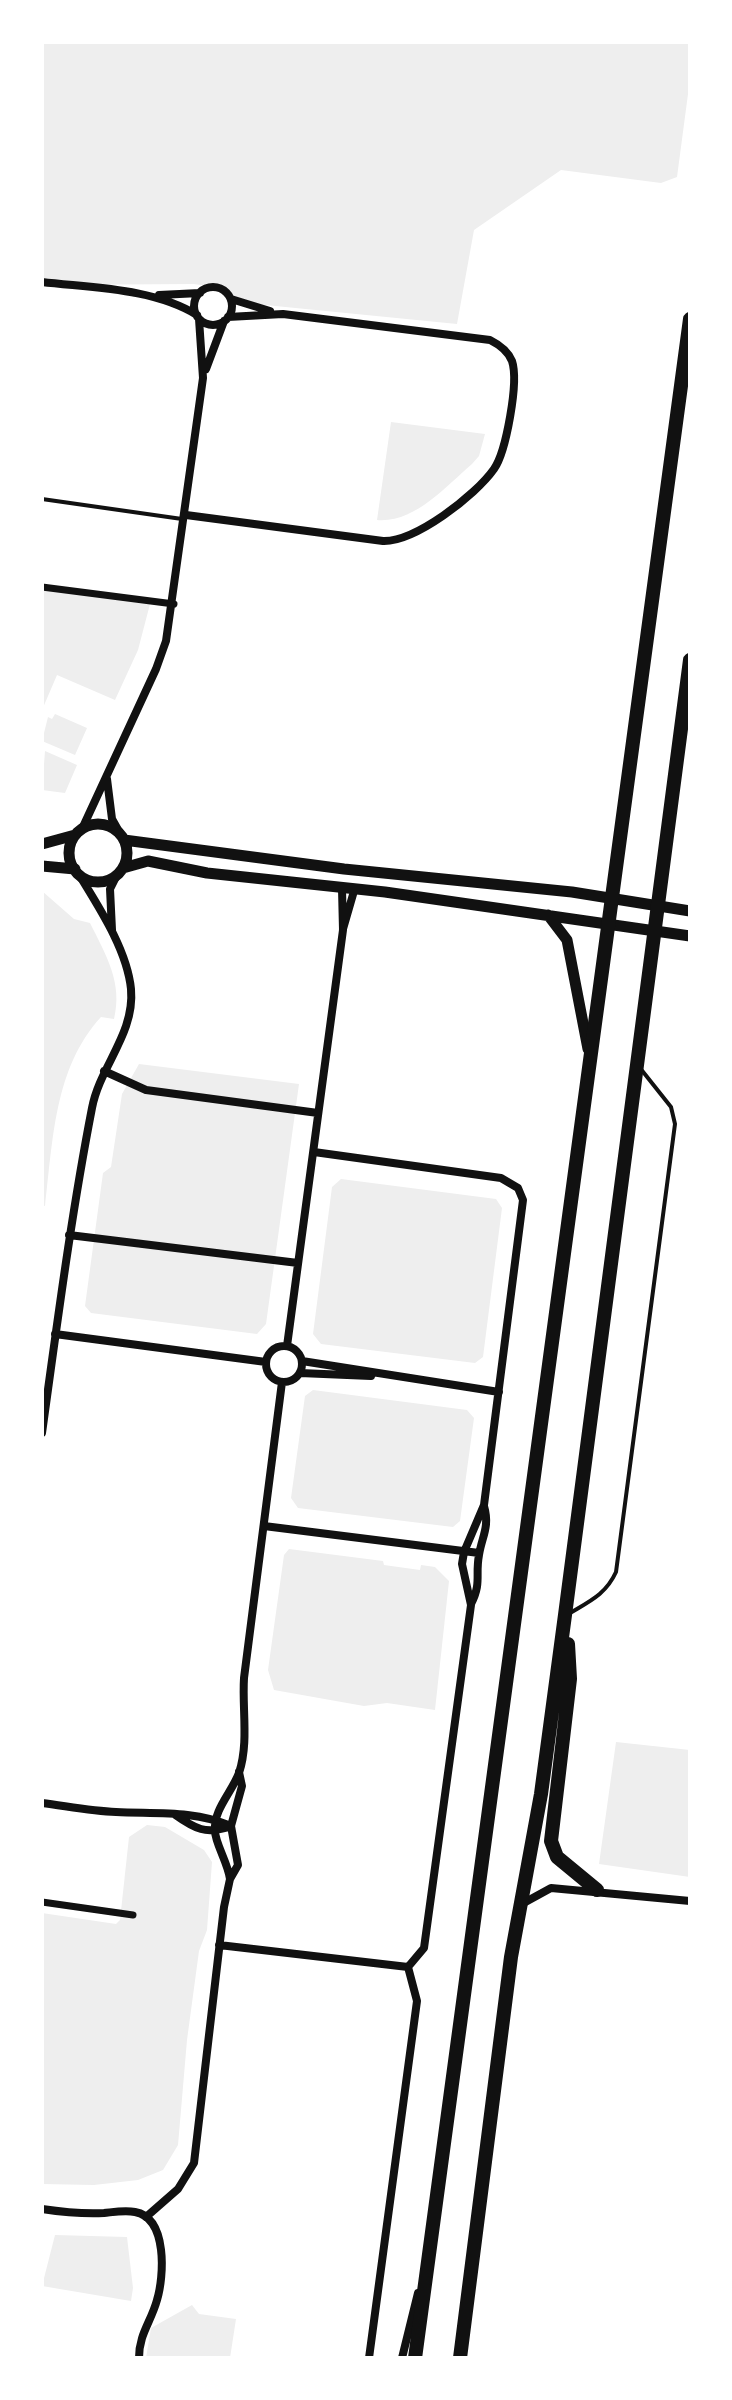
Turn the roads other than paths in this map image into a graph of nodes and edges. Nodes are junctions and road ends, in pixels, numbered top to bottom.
1 (42, 282) edge
2 (200, 293) junction
3 (142, 295) junction
4 (231, 299) junction
5 (283, 314) junction
6 (198, 317) junction
7 (226, 319) junction
8 (690, 319) edge
9 (203, 378) junction
10 (42, 499) edge
11 (185, 517) junction
12 (42, 587) edge
13 (174, 604) junction
14 (690, 660) edge
15 (107, 778) junction
16 (79, 832) junction
17 (123, 837) junction
18 (42, 844) edge
19 (42, 866) edge
20 (350, 870) junction
21 (76, 871) junction
22 (120, 871) junction
23 (348, 890) junction
24 (610, 897) junction
25 (658, 906) junction
26 (690, 911) edge
27 (547, 914) junction
28 (607, 924) junction
29 (655, 932) junction
30 (690, 936) edge
31 (114, 939) junction
32 (590, 1061) junction
33 (638, 1066) junction
34 (104, 1071) junction
35 (318, 1113) junction
36 (314, 1152) junction
37 (69, 1235) junction
38 (298, 1263) junction
39 (55, 1334) junction
40 (287, 1346) junction
41 (302, 1361) junction
42 (266, 1362) junction
43 (300, 1373) junction
44 (380, 1376) junction
45 (282, 1382) junction
46 (499, 1392) junction
47 (42, 1433) edge
48 (484, 1505) junction
49 (264, 1526) junction
50 (464, 1552) junction
51 (479, 1553) junction
52 (471, 1605) junction
53 (565, 1615) junction
54 (239, 1772) junction
55 (42, 1803) edge
56 (173, 1814) junction
57 (216, 1819) junction
58 (231, 1826) junction
59 (214, 1832) junction
60 (230, 1879) junction
61 (597, 1890) junction
62 (690, 1901) edge
63 (42, 1902) edge
64 (519, 1906) junction
65 (133, 1915) dead end
66 (219, 1945) junction
67 (408, 1967) junction
68 (42, 2209) edge
69 (146, 2217) junction
70 (432, 2231) junction
71 (139, 2358) edge
72 (369, 2358) edge
73 (402, 2358) edge
74 (415, 2358) edge
75 (460, 2358) edge

1 - 3 street
2 - 3 street
2 - 4 street
2 - 6 street
3 - 6 street
4 - 5 street
4 - 7 street
5 - 7 street
5 - 11 street
6 - 7 street
6 - 9 street
7 - 9 street
8 - 24 main road
9 - 11 street
10 - 11 lane
11 - 13 street
12 - 13 street
13 - 15 street
14 - 25 main road
15 - 16 street
15 - 17 street
16 - 17 street
16 - 18 street
16 - 21 street
17 - 20 street
17 - 22 street
19 - 21 street
20 - 23 street
20 - 24 street
21 - 22 street
21 - 31 street
22 - 23 street
22 - 31 street
23 - 27 street
23 - 35 street
24 - 25 street
24 - 28 main road
25 - 26 street
25 - 29 main road
27 - 28 street
27 - 32 street
28 - 29 street
28 - 32 main road
29 - 30 street
29 - 33 main road
31 - 34 street
32 - 70 main road
33 - 53 main road
33 - 53 lane
34 - 35 street
34 - 37 street
35 - 36 street
36 - 38 street
36 - 46 street
37 - 38 street
37 - 39 street
38 - 40 street
39 - 42 street
39 - 47 street
40 - 41 street
40 - 42 street
41 - 43 street
41 - 44 street
42 - 45 street
43 - 44 street
43 - 45 street
44 - 46 street
45 - 49 street
46 - 48 street
48 - 50 street
48 - 51 street
49 - 50 street
49 - 54 street
50 - 51 street
50 - 52 street
51 - 52 street
52 - 67 street
53 - 61 main road
53 - 64 main road
54 - 57 street
54 - 58 street
55 - 56 street
56 - 57 street
56 - 59 street
57 - 58 street
57 - 59 street
58 - 59 street
58 - 60 street
59 - 60 street
60 - 66 street
61 - 62 street
61 - 64 street
63 - 65 street
64 - 75 main road
66 - 67 street
66 - 69 street
67 - 72 street
68 - 69 street
69 - 71 street
70 - 73 street
70 - 74 main road

